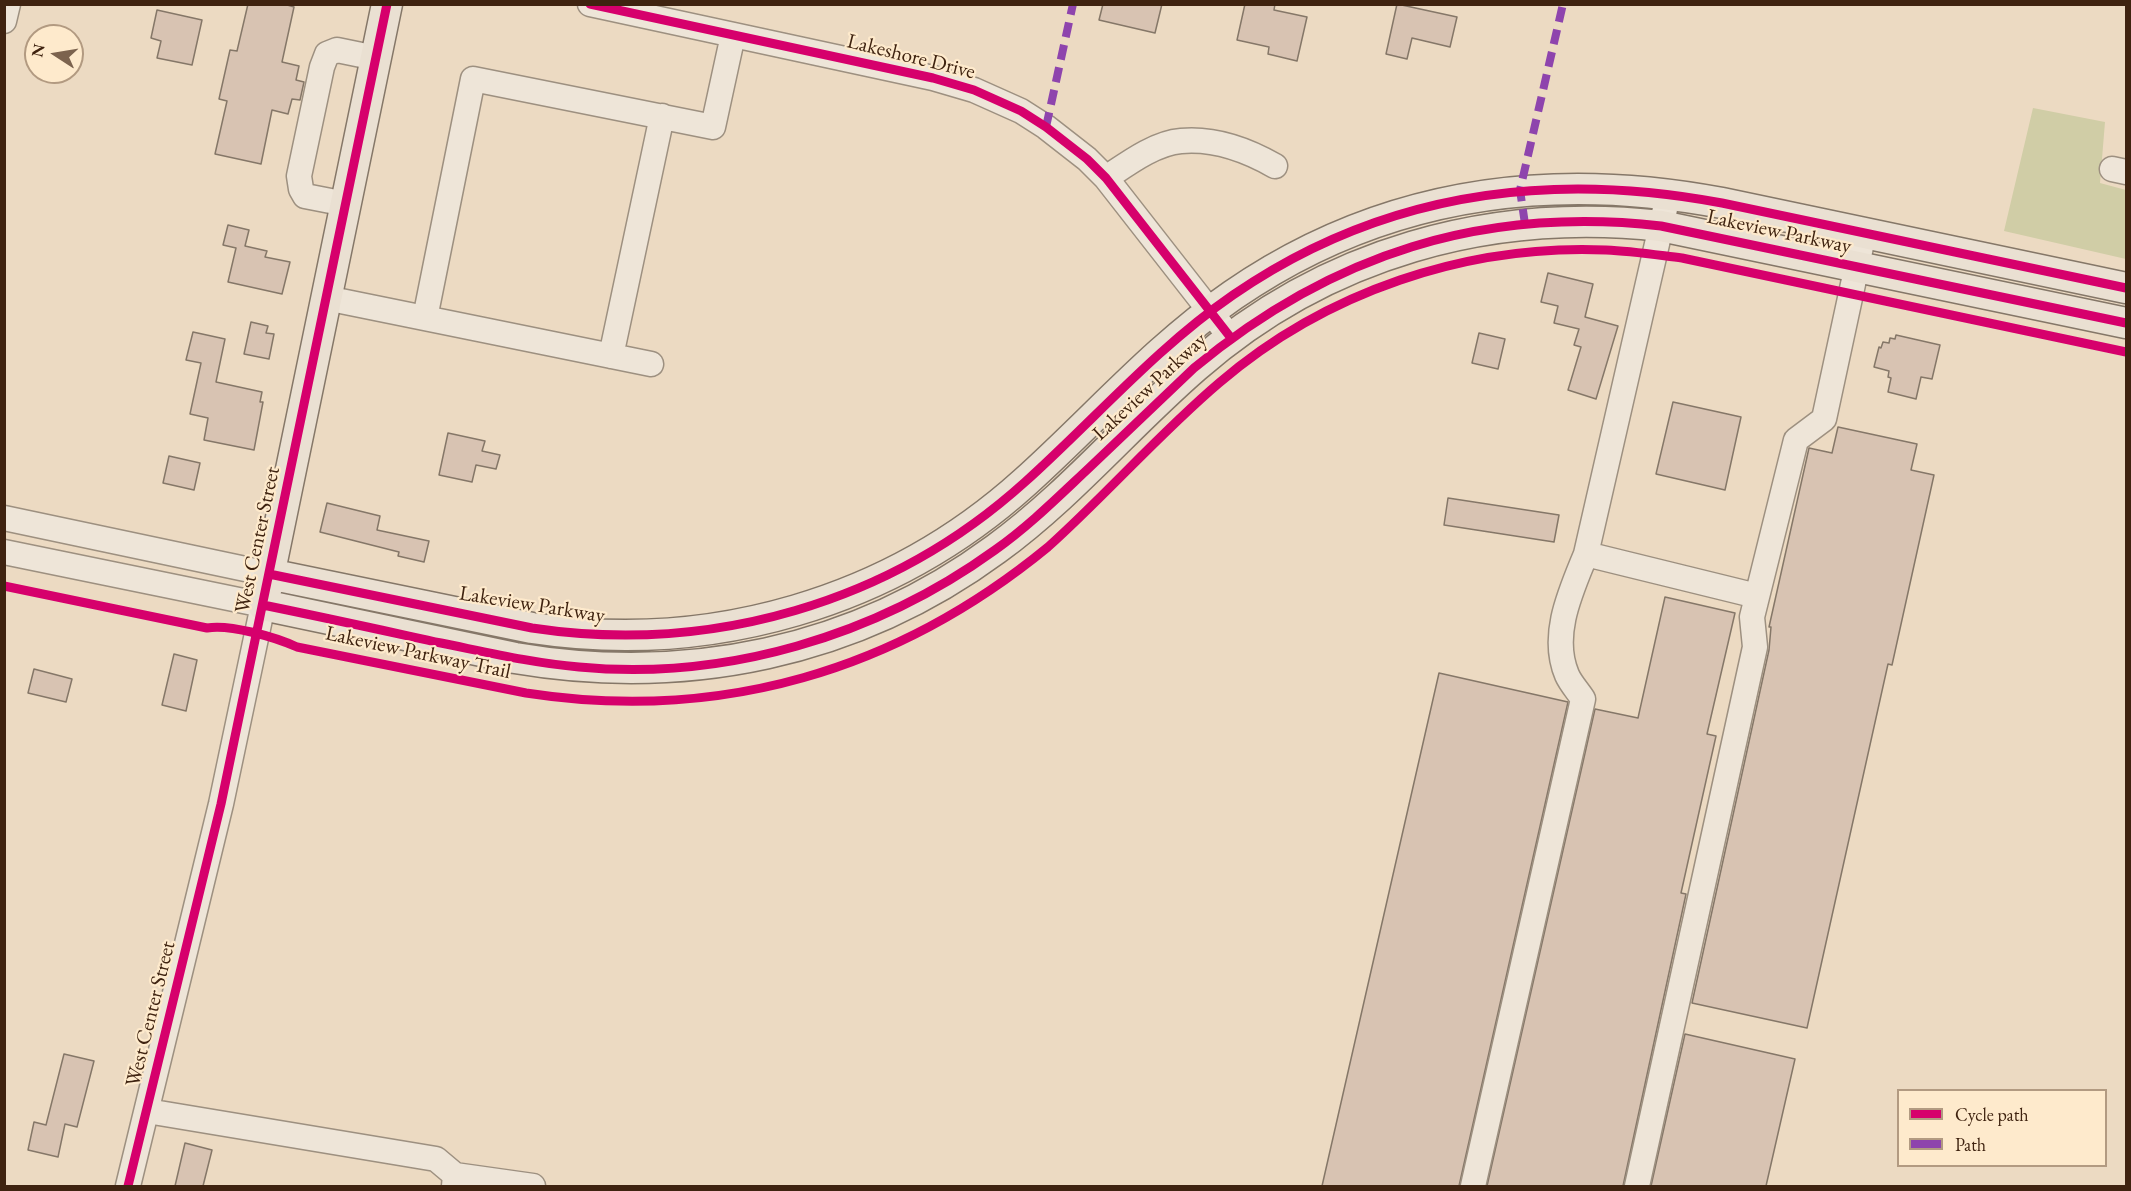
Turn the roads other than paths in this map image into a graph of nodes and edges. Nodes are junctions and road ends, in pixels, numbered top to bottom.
1 (8, 4) edge
2 (387, 4) edge
3 (590, 4) edge
4 (4, 21) edge
5 (733, 35) junction
6 (376, 58) junction
7 (662, 116) junction
8 (1275, 166) dead end
9 (1107, 178) junction
10 (1668, 194) junction
11 (346, 204) junction
12 (1661, 226) junction
13 (1864, 233) junction
14 (1857, 266) junction
15 (2127, 288) edge
16 (326, 298) junction
17 (1210, 312) junction
18 (424, 318) junction
19 (2127, 323) edge
20 (1231, 338) junction
21 (611, 356) junction
22 (651, 364) dead end
23 (4, 518) edge
24 (4, 552) edge
25 (1586, 554) junction
26 (269, 574) junction
27 (1757, 596) junction
28 (263, 605) junction
29 (147, 1111) junction
30 (454, 1181) edge
31 (128, 1186) edge
32 (533, 1186) edge
33 (1473, 1186) edge
34 (1637, 1186) edge

1 - 4 street
2 - 6 main road, West Center Street
3 - 5 street, Lakeshore Drive
5 - 7 street
5 - 9 street, Lakeshore Drive
6 - 11 main road, West Center Street
6 - 11 street
7 - 18 street
7 - 21 street
8 - 9 street
9 - 17 street, Lakeshore Drive
10 - 12 street
10 - 13 main road, Lakeview Parkway
10 - 17 main road, Lakeview Parkway
11 - 16 main road, West Center Street
12 - 14 main road, Lakeview Parkway
12 - 20 main road, Lakeview Parkway
12 - 25 street
13 - 14 street
13 - 15 main road, Lakeview Parkway
14 - 19 main road, Lakeview Parkway
14 - 27 street
16 - 18 street
16 - 26 main road, West Center Street
17 - 20 street, Lakeshore Drive
17 - 26 main road, Lakeview Parkway
18 - 21 street
20 - 28 main road, Lakeview Parkway
21 - 22 street
23 - 26 street, Lakeview Parkway
24 - 28 street, Lakeview Parkway
25 - 27 street
25 - 33 street
26 - 28 main road, West Center Street
27 - 34 street
28 - 29 street, West Center Street
29 - 30 street
29 - 31 street, West Center Street
30 - 32 street

